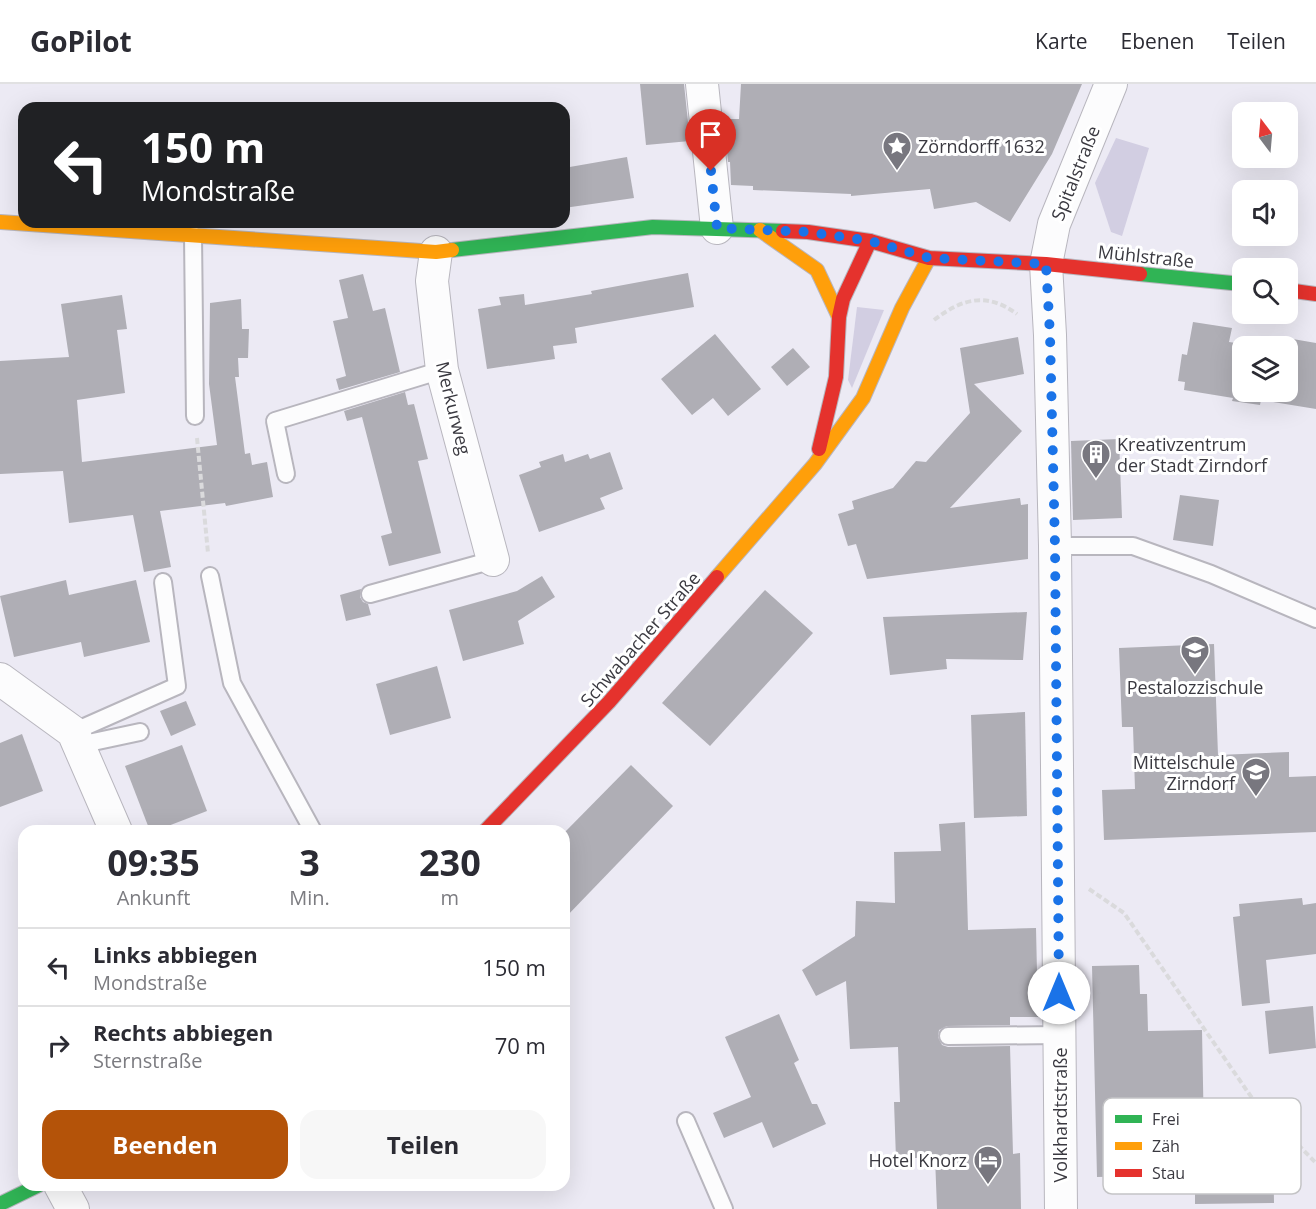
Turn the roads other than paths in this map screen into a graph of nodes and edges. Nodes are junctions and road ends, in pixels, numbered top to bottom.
1 (702, 84) edge
2 (1111, 84) edge
3 (0, 222) edge
4 (18, 223) edge
5 (89, 228) edge
6 (717, 228) junction
7 (760, 230) junction
8 (193, 235) junction
9 (870, 241) junction
10 (436, 252) junction
11 (929, 258) junction
12 (1046, 264) junction
13 (1232, 283) edge
14 (1298, 292) edge
15 (1316, 294) edge
16 (839, 317) junction
17 (442, 370) junction
18 (195, 416) road end
19 (815, 464) junction
20 (286, 474) dead end
21 (1055, 546) junction
22 (493, 560) joint
23 (210, 576) road end
24 (163, 582) dead end
25 (370, 594) dead end
26 (1316, 620) edge
27 (0, 679) edge
28 (140, 732) dead end
29 (76, 739) junction
30 (113, 825) edge
31 (310, 825) edge
32 (491, 825) edge
33 (1059, 1035) junction
34 (948, 1036) dead end
35 (686, 1121) dead end
36 (26, 1191) edge
37 (63, 1191) edge
38 (0, 1203) edge
39 (73, 1209) edge
40 (724, 1209) edge
41 (1061, 1209) edge

1 - 6 street
2 - 12 street, Spitalstraße
3 - 4 street, Mühlstraße
5 - 8 street, Mühlstraße
6 - 7 street, Mühlstraße
6 - 10 street, Mühlstraße
7 - 9 street, Mühlstraße
7 - 16 street
8 - 10 street, Mühlstraße
8 - 18 lane
9 - 11 street, Mühlstraße
9 - 16 street, Schwabacher Straße
10 - 17 street, Merkurweg
11 - 12 street, Mühlstraße
11 - 19 street, Schwabacher Straße
12 - 13 street, Mühlstraße
12 - 21 street, Volkhardtstraße
14 - 15 street
16 - 19 street, Schwabacher Straße
17 - 20 lane
17 - 22 street, Merkurweg
19 - 32 street, Schwabacher Straße
21 - 26 lane
21 - 33 street, Volkhardtstraße
22 - 25 lane
23 - 31 lane
24 - 29 lane
27 - 29 street
28 - 29 lane
29 - 30 street
33 - 34 lane
33 - 41 street, Volkhardtstraße
35 - 40 lane
36 - 38 street
37 - 39 street

